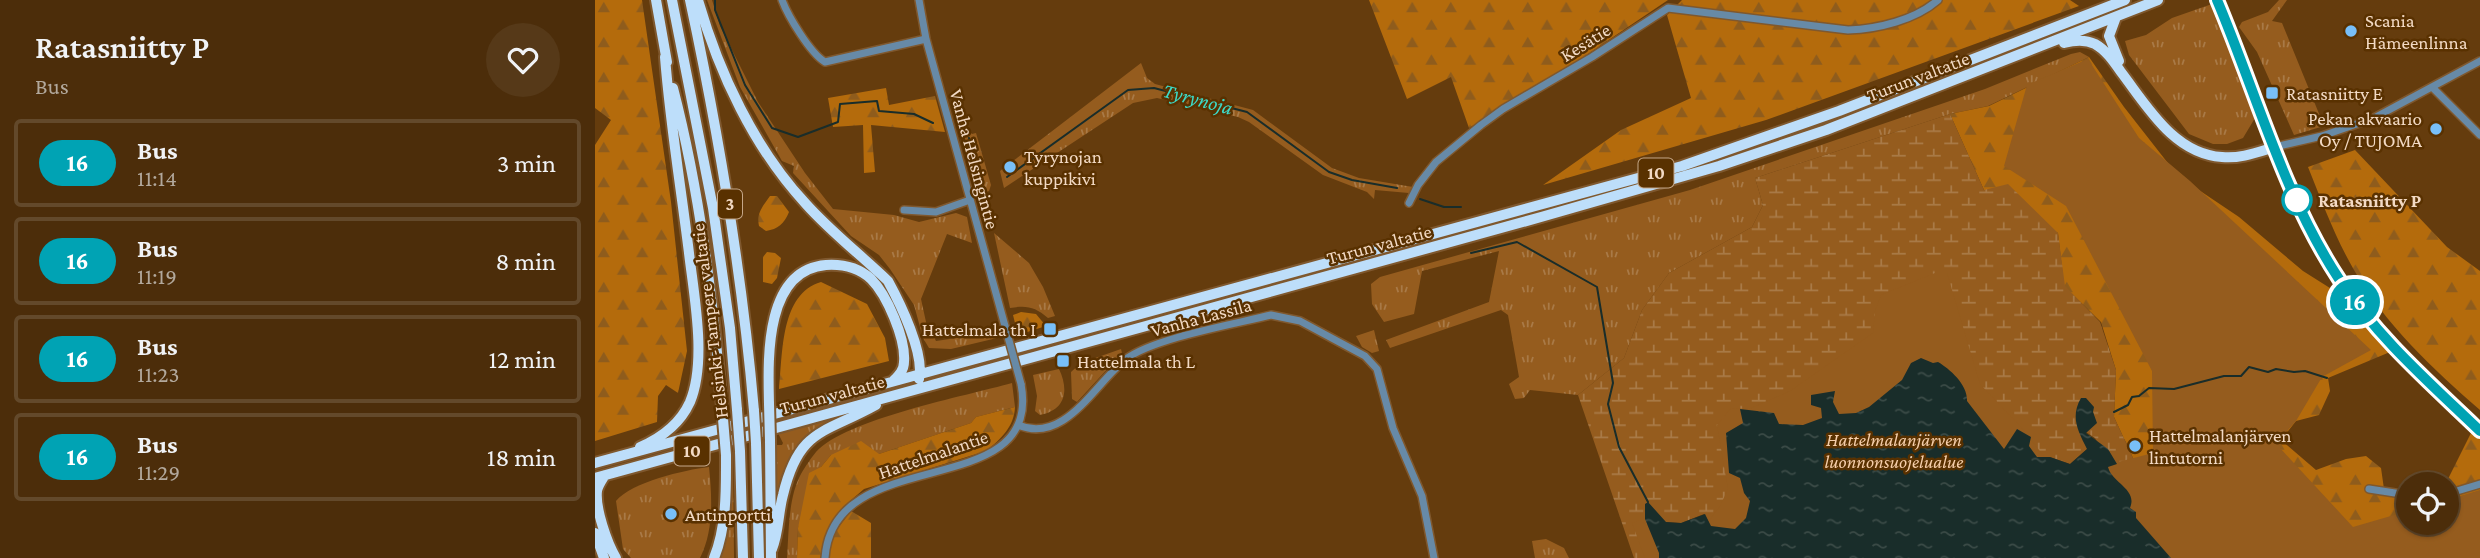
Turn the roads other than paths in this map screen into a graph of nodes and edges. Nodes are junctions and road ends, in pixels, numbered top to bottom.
1 (656, 0) edge
2 (672, 0) edge
3 (690, 0) edge
4 (698, 0) edge
5 (782, 0) edge
6 (919, 0) edge
7 (1938, 0) edge
8 (2125, 0) edge
9 (2158, 0) edge
10 (2217, 0) edge
11 (2116, 17) junction
12 (926, 39) junction
13 (2034, 50) junction
14 (665, 57) junction
15 (2480, 61) edge
16 (2130, 83) junction
17 (2432, 87) junction
18 (2480, 135) edge
19 (2275, 147) junction
20 (970, 200) junction
21 (1409, 203) dead end
22 (904, 210) dead end
23 (918, 358) junction
24 (956, 363) junction
25 (920, 373) junction
26 (891, 382) junction
27 (909, 392) junction
28 (893, 395) junction
29 (1018, 425) junction
30 (2480, 430) edge
31 (619, 456) junction
32 (595, 463) edge
33 (600, 477) edge
34 (2480, 484) edge
35 (2369, 489) dead end
36 (2459, 490) edge
37 (2396, 493) edge
38 (595, 533) edge
39 (771, 553) edge
40 (604, 558) edge
41 (616, 558) edge
42 (714, 558) edge
43 (743, 558) edge
44 (759, 558) edge
45 (825, 558) edge
46 (1434, 558) edge

1 - 14 highway
2 - 43 highway, Helsinki-Tampere valtatie / 3, bridge
3 - 44 highway, Helsinki-Tampere valtatie / 3, bridge
4 - 23 highway
5 - 12 street
6 - 12 street, Vanha Helsingintie
7 - 21 street, Kesätie
8 - 24 highway, Turun valtatie / 10
9 - 11 highway, Turun valtatie / 10
10 - 19 main road
11 - 13 highway, Turun valtatie / 10
11 - 16 highway
12 - 20 street, Vanha Helsingintie
13 - 16 highway
13 - 27 highway, Turun valtatie / 10
14 - 31 highway
14 - 42 highway, bridge
15 - 17 street
16 - 19 highway
17 - 18 street
17 - 19 street
19 - 30 main road
20 - 22 street
20 - 29 street, Vanha Helsingintie, bridge
23 - 24 highway
23 - 25 highway
24 - 25 highway, Turun valtatie / 10
25 - 26 highway, Turun valtatie / 10
25 - 27 highway
26 - 31 highway, Turun valtatie / 10
26 - 39 highway, bridge
27 - 28 highway, Turun valtatie / 10
28 - 33 highway, Turun valtatie / 10
28 - 39 highway
29 - 45 street, Hattelmalantie
29 - 46 street, Vanha Lassila
31 - 32 highway, Turun valtatie / 10
33 - 41 highway
34 - 36 street
35 - 37 street
38 - 40 highway

